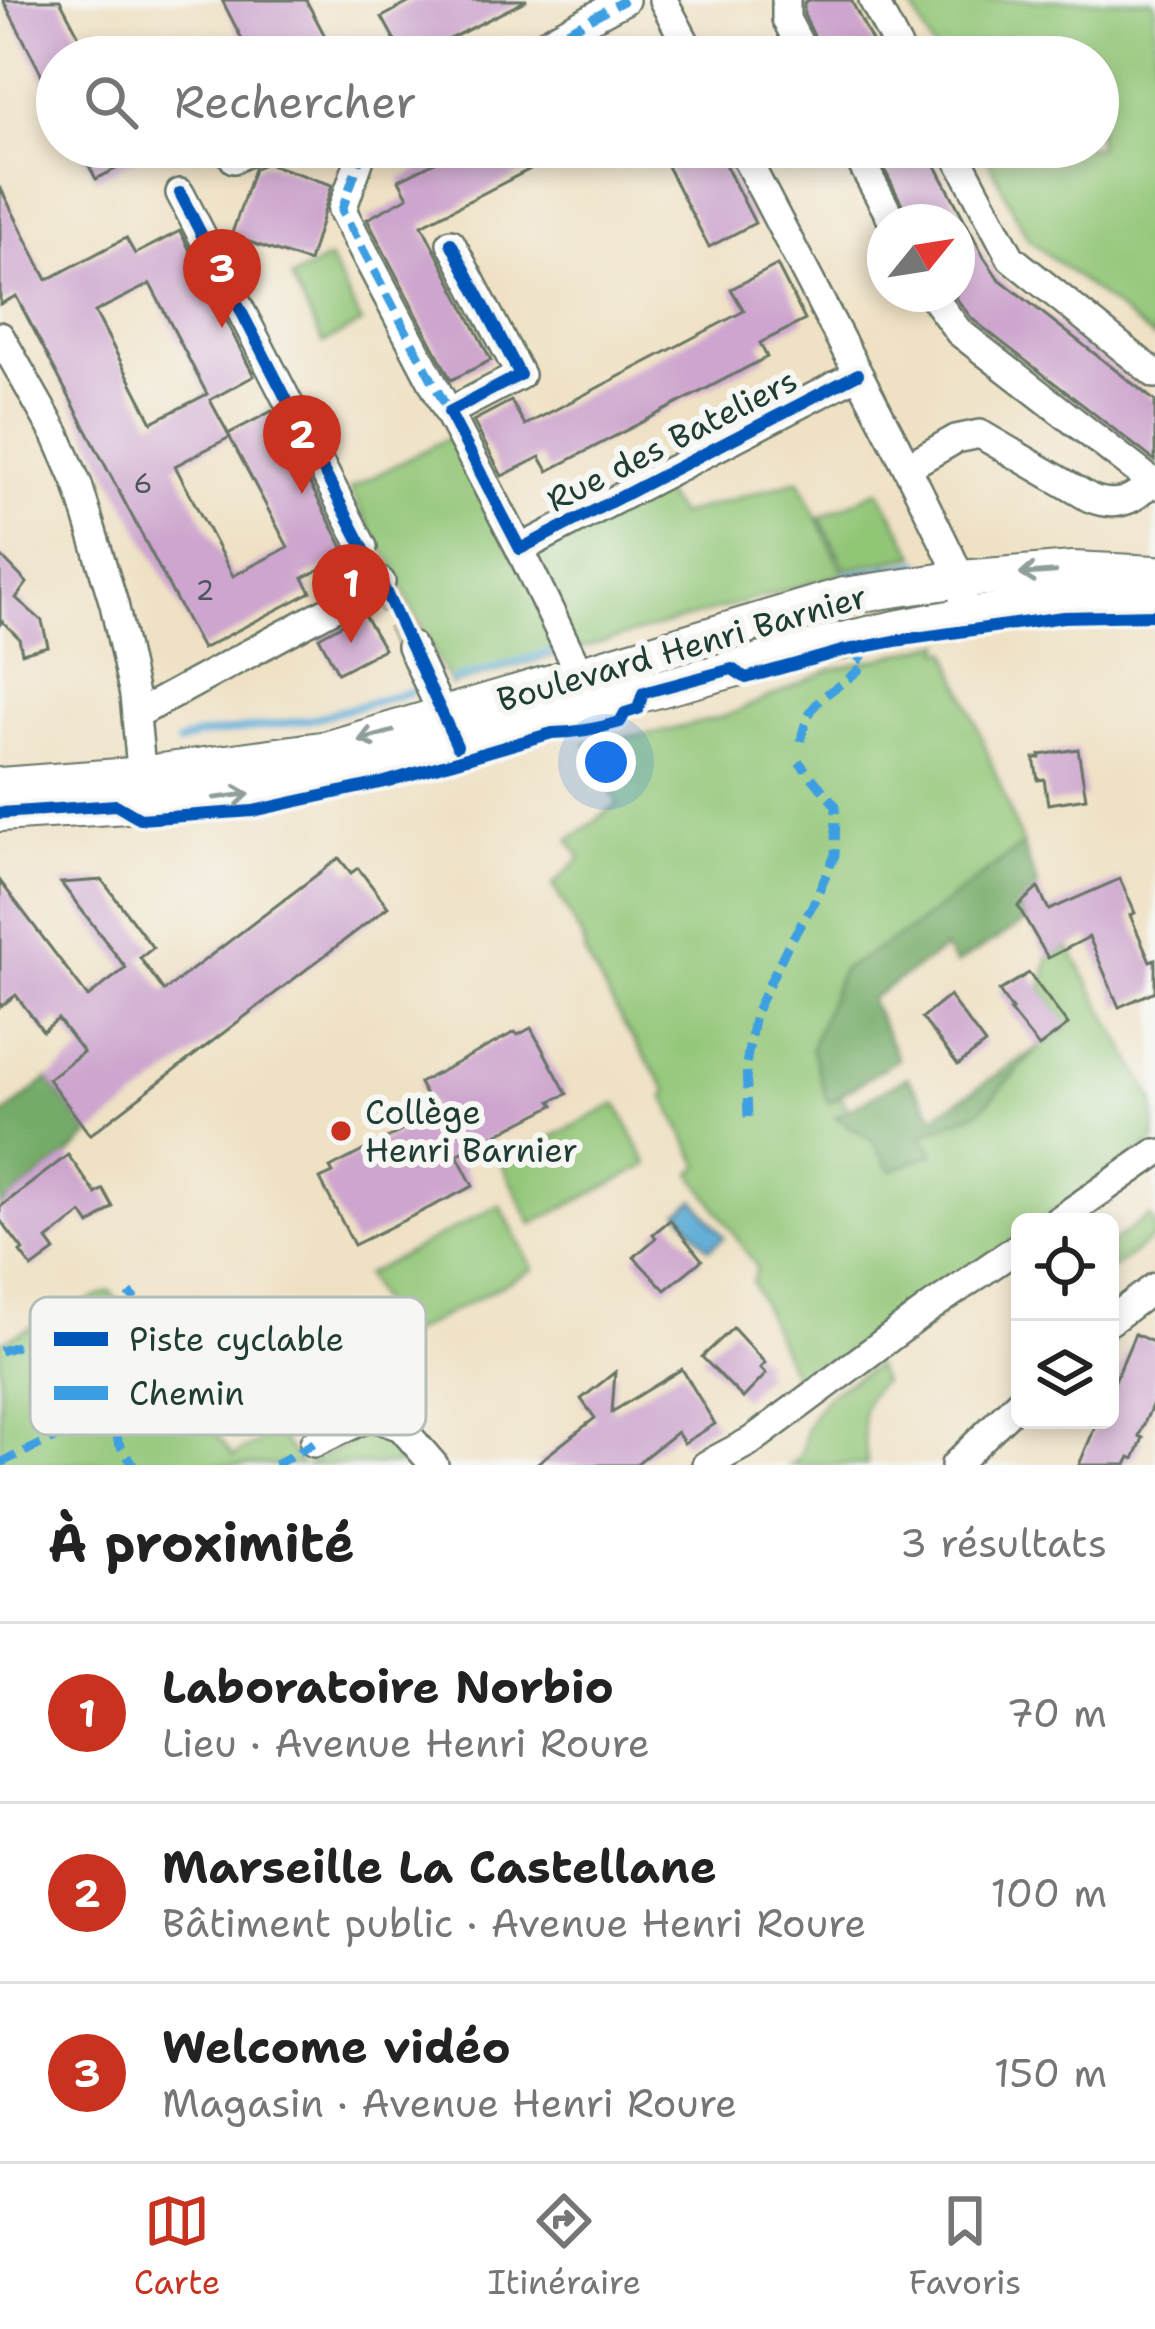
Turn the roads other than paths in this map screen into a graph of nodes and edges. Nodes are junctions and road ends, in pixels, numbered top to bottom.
1 (626, 0) edge
2 (663, 0) edge
3 (786, 0) edge
4 (873, 0) edge
5 (558, 36) edge
6 (682, 36) edge
7 (795, 36) edge
8 (892, 36) edge
9 (354, 168) edge
10 (751, 168) edge
11 (864, 168) edge
12 (963, 168) edge
13 (179, 193) dead end
14 (883, 204) edge
15 (451, 243) dead end
16 (945, 312) edge
17 (0, 336) edge
18 (858, 374) junction
19 (1155, 374) edge
20 (449, 412) junction
21 (908, 467) junction
22 (1153, 483) edge
23 (363, 547) tunnel mouth
24 (520, 549) junction
25 (1155, 574) edge
26 (961, 579) junction
27 (381, 582) dead end
28 (1155, 604) edge
29 (965, 616) junction
30 (412, 646) tunnel mouth
31 (580, 674) junction
32 (136, 713) junction
33 (451, 731) junction
34 (0, 786) edge
35 (143, 789) junction
36 (0, 813) edge
37 (1155, 1153) edge
38 (1069, 1213) edge
39 (1011, 1252) edge
40 (1155, 1287) edge
41 (1111, 1321) edge
42 (1011, 1410) edge
43 (331, 1435) edge
44 (408, 1435) edge
45 (314, 1443) dead end
46 (434, 1465) edge
47 (706, 1465) edge
48 (955, 1465) edge

1 - 5 street
2 - 6 street
3 - 7 street
4 - 8 street
9 - 20 street, Rue des Bateliers
10 - 18 street
11 - 14 street
12 - 19 street
13 - 23 street
15 - 20 street
16 - 22 street
17 - 32 street
18 - 21 street
18 - 24 street, Rue des Bateliers
20 - 24 street, Rue des Bateliers
21 - 22 street
21 - 26 street
24 - 31 street
25 -> 26 main road, Boulevard Henri Barnier
26 - 29 street
26 - 31 main road, Boulevard Henri Barnier
27 - 32 street
28 - 29 main road, Boulevard Henri Barnier
29 - 33 main road, Boulevard Henri Barnier
30 - 33 street
31 - 33 main road, Boulevard Henri Barnier
32 - 35 street
33 - 35 main road, Boulevard Henri Barnier
34 - 35 main road, Boulevard Henri Barnier
35 - 36 main road, Boulevard Henri Barnier
37 - 38 street
39 - 47 street
40 - 41 street
42 - 48 street
43 - 45 street
44 - 46 street

